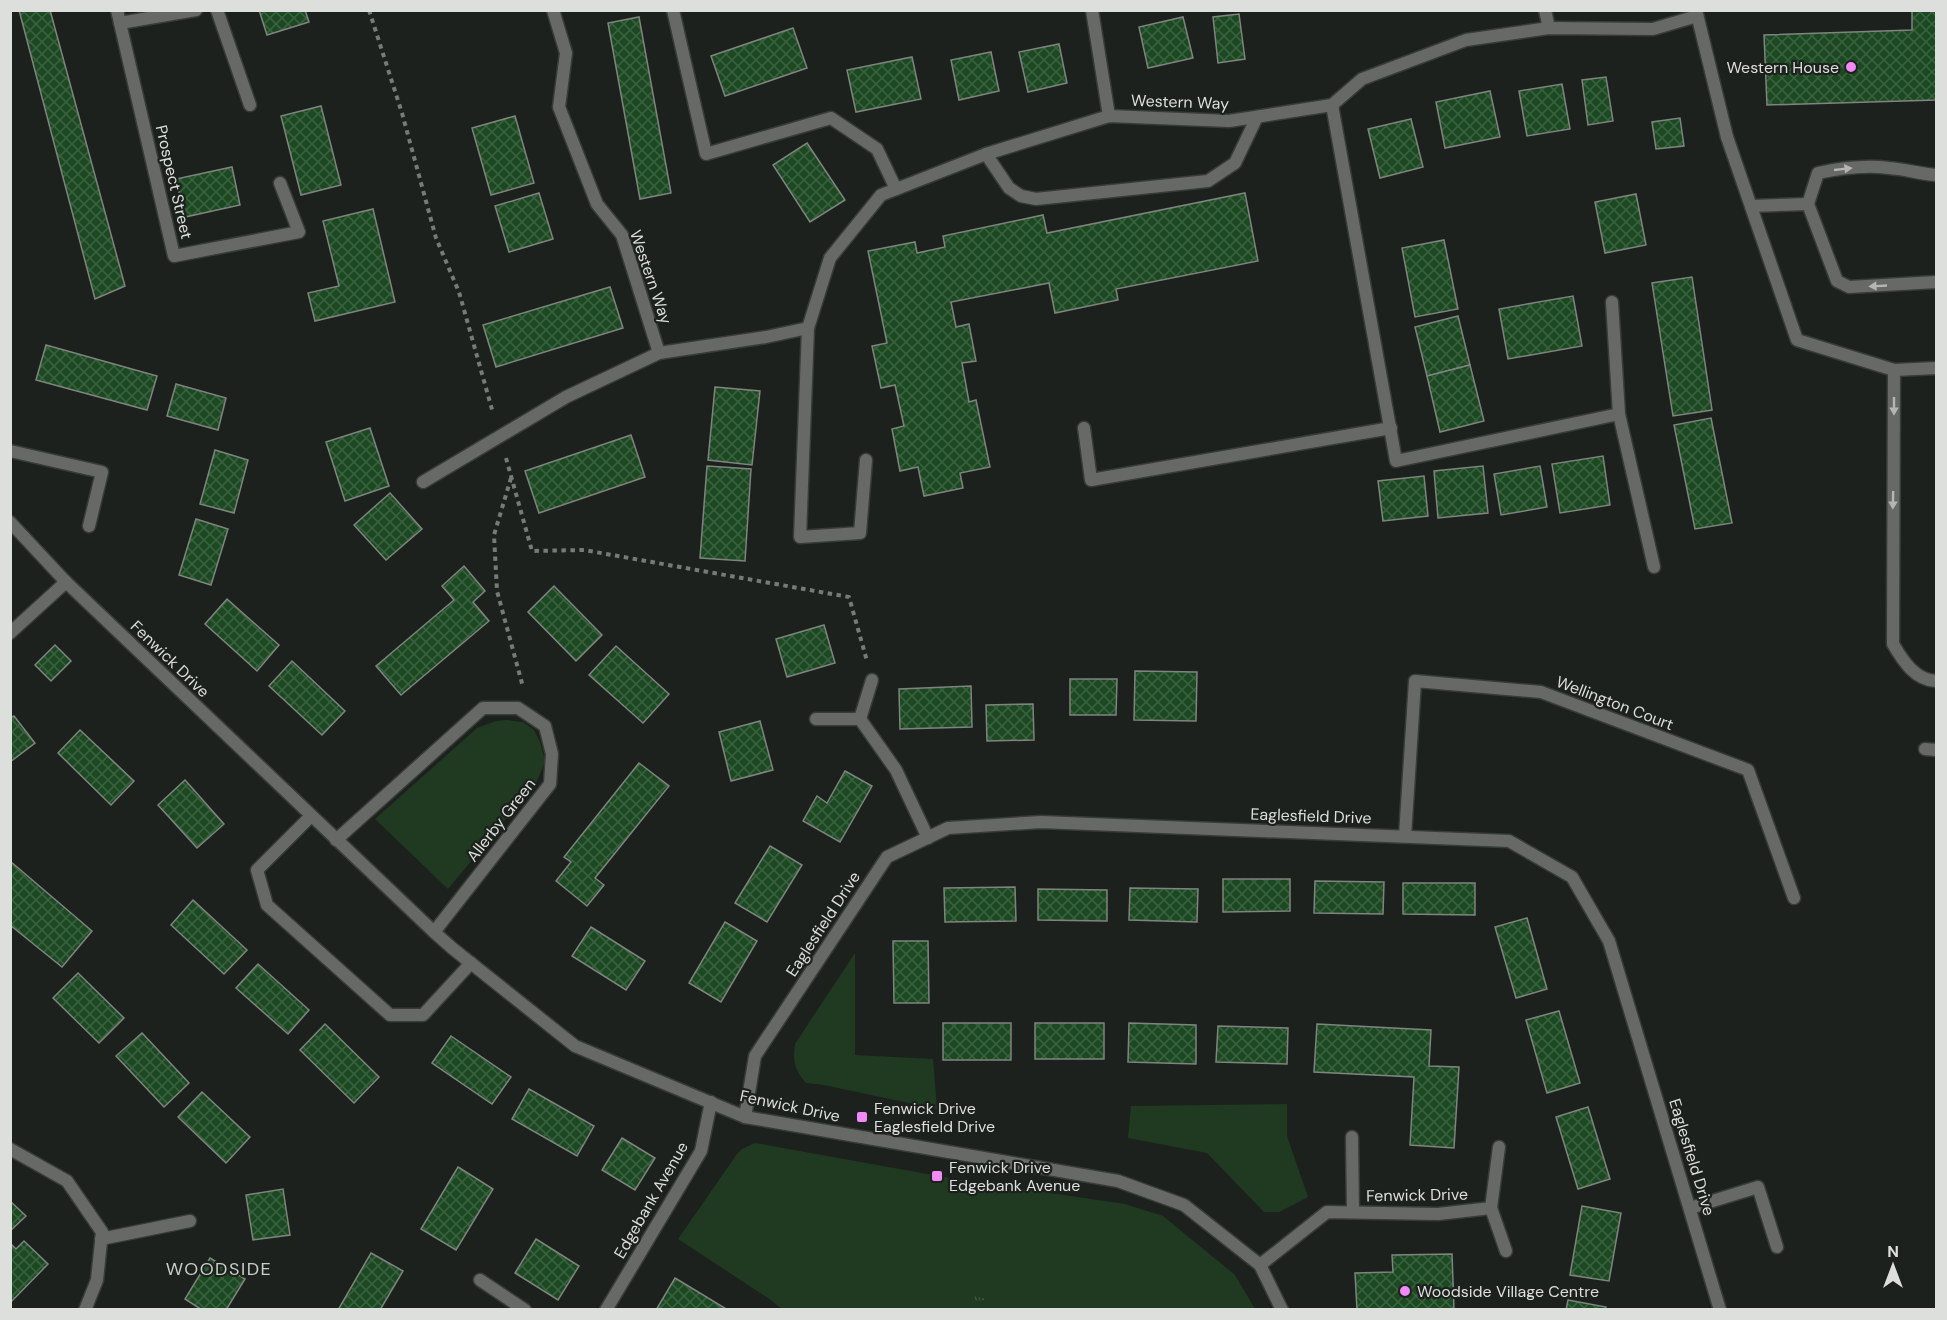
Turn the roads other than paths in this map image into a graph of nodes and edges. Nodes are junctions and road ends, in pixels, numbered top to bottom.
1 (196, 10) edge
2 (217, 10) edge
3 (553, 10) edge
4 (673, 10) edge
5 (1092, 10) edge
6 (1545, 10) edge
7 (1696, 13) edge
8 (118, 17) edge
9 (1550, 28) junction
10 (250, 105) dead end
11 (1332, 105) junction
12 (1109, 116) junction
13 (1257, 117) junction
14 (986, 154) junction
15 (1936, 175) edge
16 (280, 183) dead end
17 (896, 189) junction
18 (1808, 204) junction
19 (1751, 206) junction
20 (1936, 282) edge
21 (1612, 302) dead end
22 (808, 328) junction
23 (659, 353) junction
24 (1936, 368) edge
25 (1894, 370) junction
26 (1619, 414) junction
27 (1084, 428) dead end
28 (1390, 428) junction
29 (10, 451) edge
30 (867, 460) dead end
31 (423, 482) dead end
32 (10, 522) edge
33 (89, 526) dead end
34 (1654, 567) dead end
35 (66, 582) junction
36 (10, 633) edge
37 (872, 680) road end
38 (1936, 681) edge
39 (816, 719) dead end
40 (860, 719) junction
41 (311, 816) junction
42 (1405, 836) junction
43 (928, 838) junction
44 (336, 840) junction
45 (1794, 898) dead end
46 (434, 932) junction
47 (471, 963) junction
48 (711, 1102) junction
49 (745, 1117) junction
50 (1352, 1137) dead end
51 (1499, 1147) dead end
52 (10, 1149) edge
53 (1491, 1208) junction
54 (1690, 1208) junction
55 (1353, 1212) junction
56 (190, 1221) dead end
57 (101, 1239) junction
58 (1777, 1246) dead end
59 (1506, 1251) dead end
60 (1260, 1265) junction
61 (480, 1280) dead end
62 (85, 1310) edge
63 (525, 1310) edge
64 (606, 1310) edge
65 (1282, 1310) edge
66 (1720, 1310) edge

1 - 8 street
2 - 10 street
3 - 23 street, Western Way
4 - 17 street
5 - 12 street
6 - 9 street
7 - 9 street
7 - 19 street
8 - 16 street, Prospect Street
9 - 11 street
11 - 13 street, Western Way
11 - 28 street
12 - 13 street, Western Way
12 - 14 street, Western Way
13 - 14 street
14 - 17 street, Western Way
18 -> 15 street
17 - 22 street, Western Way
18 - 19 street
20 -> 18 street
19 - 25 street
21 - 26 street
22 - 23 street
22 - 30 street, Western Way
23 - 31 street
24 - 25 street
25 -> 38 street
26 - 28 street
26 - 34 street
27 - 28 street
29 - 33 street
32 - 35 street, Fenwick Drive
35 - 36 street
35 - 41 street, Fenwick Drive
37 - 40 street
39 - 40 street
40 - 43 street
41 - 44 street, Fenwick Drive
41 - 47 street
42 - 43 street, Eaglesfield Drive
42 - 45 street, Wellington Court
42 - 54 street, Eaglesfield Drive
43 - 49 street, Eaglesfield Drive
44 - 46 street, Fenwick Drive
44 - 46 street, Allerby Green
46 - 47 street, Fenwick Drive
47 - 48 street, Fenwick Drive
48 - 49 street, Fenwick Drive
48 - 64 street, Edgebank Avenue
49 - 60 street, Fenwick Drive
50 - 55 street, Fenwick Drive
51 - 53 street, Fenwick Drive
52 - 57 street
53 - 55 street, Fenwick Drive
53 - 59 street
54 - 58 street
54 - 66 street, Eaglesfield Drive
55 - 60 street, Fenwick Drive
56 - 57 street
57 - 62 street
60 - 65 street, Fenwick Drive
61 - 63 street

